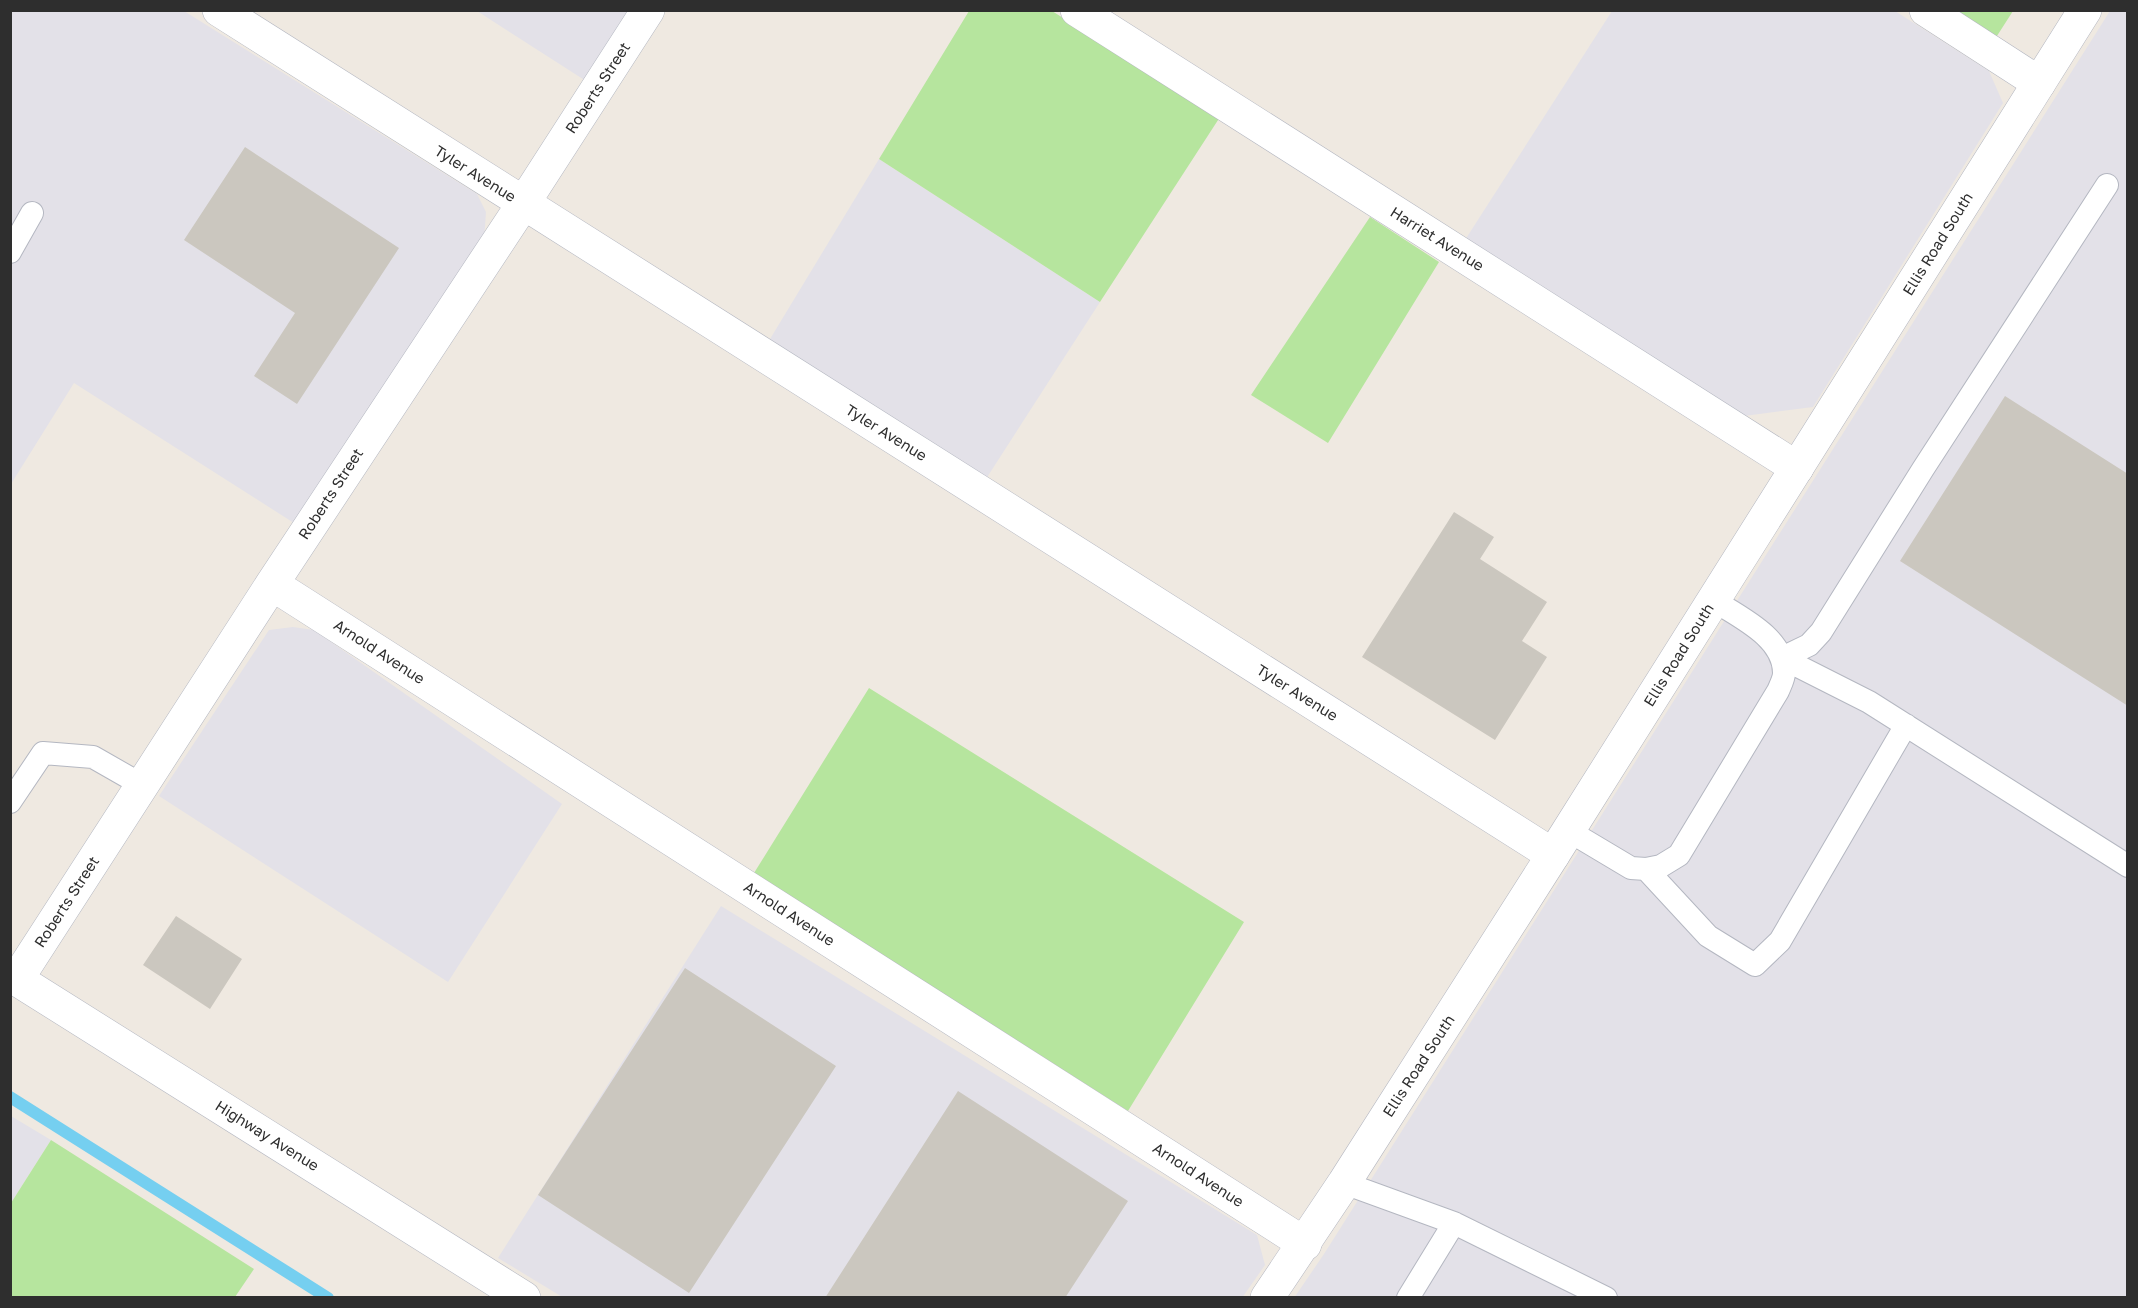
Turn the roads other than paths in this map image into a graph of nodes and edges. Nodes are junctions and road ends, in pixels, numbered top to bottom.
1 (219, 10) edge
2 (648, 10) edge
3 (1077, 10) edge
4 (1926, 10) edge
5 (2085, 10) edge
6 (2039, 83) junction
7 (2107, 185) dead end
8 (523, 204) junction
9 (32, 213) dead end
10 (10, 252) edge
11 (1797, 468) junction
12 (272, 584) junction
13 (1713, 600) junction
14 (1782, 658) junction
15 (1906, 725) junction
16 (142, 785) junction
17 (10, 802) edge
18 (1561, 843) junction
19 (2127, 866) edge
20 (1646, 869) junction
21 (14, 977) edge
22 (1344, 1184) junction
23 (1454, 1223) junction
24 (1305, 1244) junction
25 (524, 1298) edge
26 (1268, 1298) edge
27 (1408, 1298) edge
28 (1606, 1298) edge

1 - 8 street, Tyler Avenue
2 - 8 street, Roberts Street
3 - 11 street, Harriet Avenue
4 - 6 street
5 - 6 street, Ellis Road South
6 - 11 street, Ellis Road South
7 - 14 lane
8 - 12 street, Roberts Street
8 - 18 street, Tyler Avenue
9 - 10 lane
11 - 13 street, Ellis Road South
12 - 16 street, Roberts Street
12 - 24 street, Arnold Avenue
13 - 14 lane
13 - 18 street, Ellis Road South
14 - 15 lane
14 - 20 lane
15 - 19 lane
15 - 20 lane
16 - 17 lane
16 - 21 street, Roberts Street
18 - 20 lane
18 - 22 street, Ellis Road South
21 - 25 street, Highway Avenue
22 - 23 lane
22 - 24 street, Ellis Road South
23 - 27 lane
23 - 28 lane
24 - 26 street, Ellis Road South

